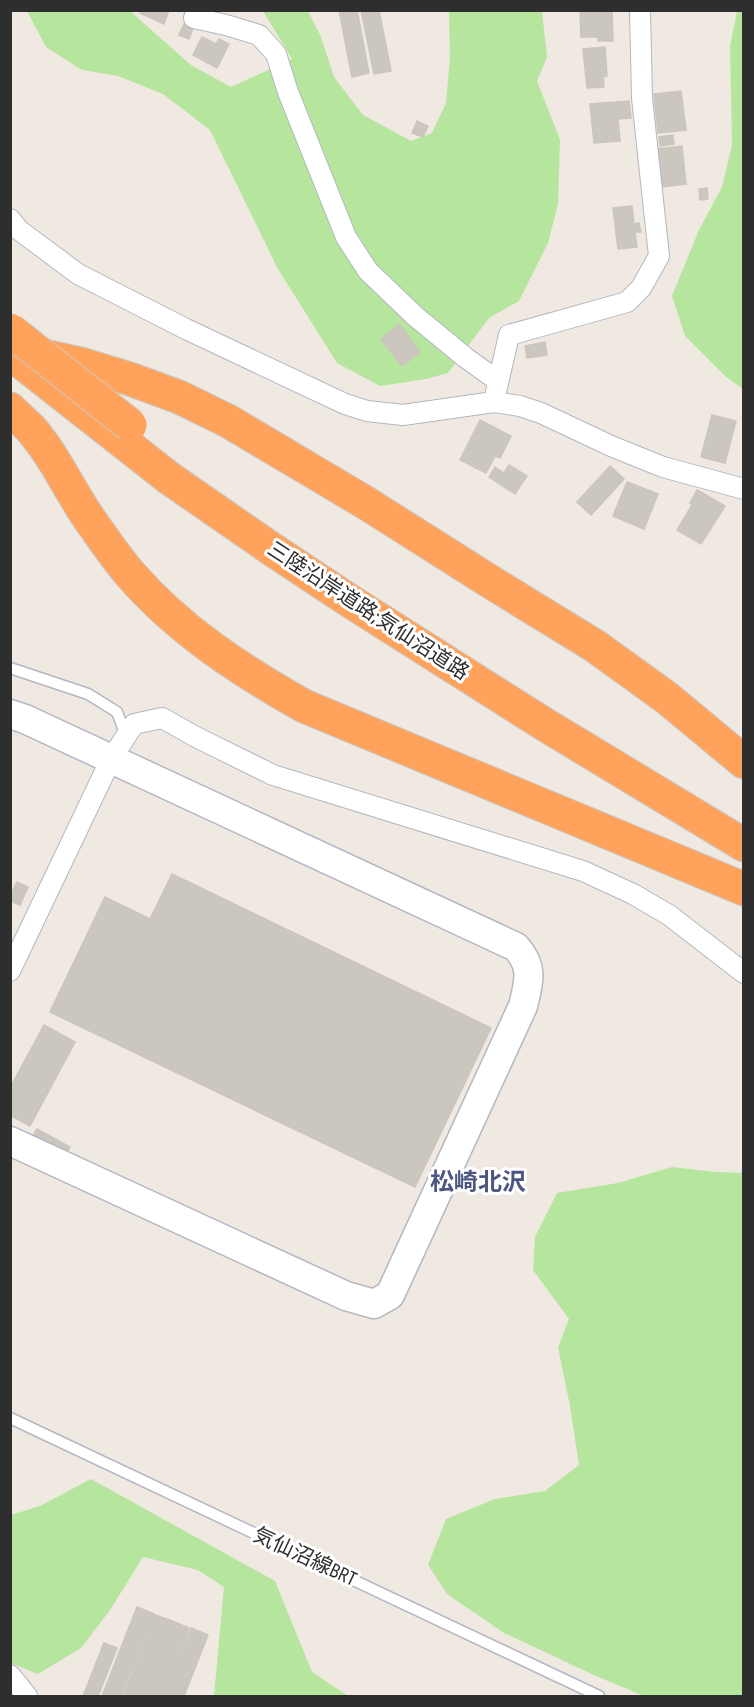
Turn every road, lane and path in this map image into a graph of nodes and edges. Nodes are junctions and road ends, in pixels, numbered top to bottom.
1 (640, 10) edge
2 (194, 18) dead end
3 (10, 219) edge
4 (10, 330) edge
5 (10, 352) edge
6 (498, 381) junction
7 (494, 402) junction
8 (10, 409) edge
9 (124, 432) junction
10 (744, 489) edge
11 (10, 668) edge
12 (10, 714) edge
13 (118, 748) junction
14 (744, 762) edge
15 (744, 821) edge
16 (744, 845) edge
17 (744, 889) edge
18 (10, 971) edge
19 (744, 973) edge
20 (10, 1141) edge
21 (10, 1419) edge
22 (10, 1675) edge
23 (27, 1696) edge
24 (599, 1696) edge

1 - 6 street
2 - 6 street
3 - 7 street
4 - 9 highway, 三陸沿岸道路;気仙沼道路, bridge
5 - 9 highway, 三陸沿岸道路;気仙沼道路
5 - 14 highway
6 - 7 street
7 - 10 street
8 - 17 highway
9 - 15 highway, 三陸沿岸道路;気仙沼道路
9 - 16 highway, 三陸沿岸道路;気仙沼道路
11 - 13 lane
12 - 13 street
13 - 18 street
13 - 19 street
13 - 20 street
21 - 24 lane, 気仙沼線BRT
22 - 23 street

